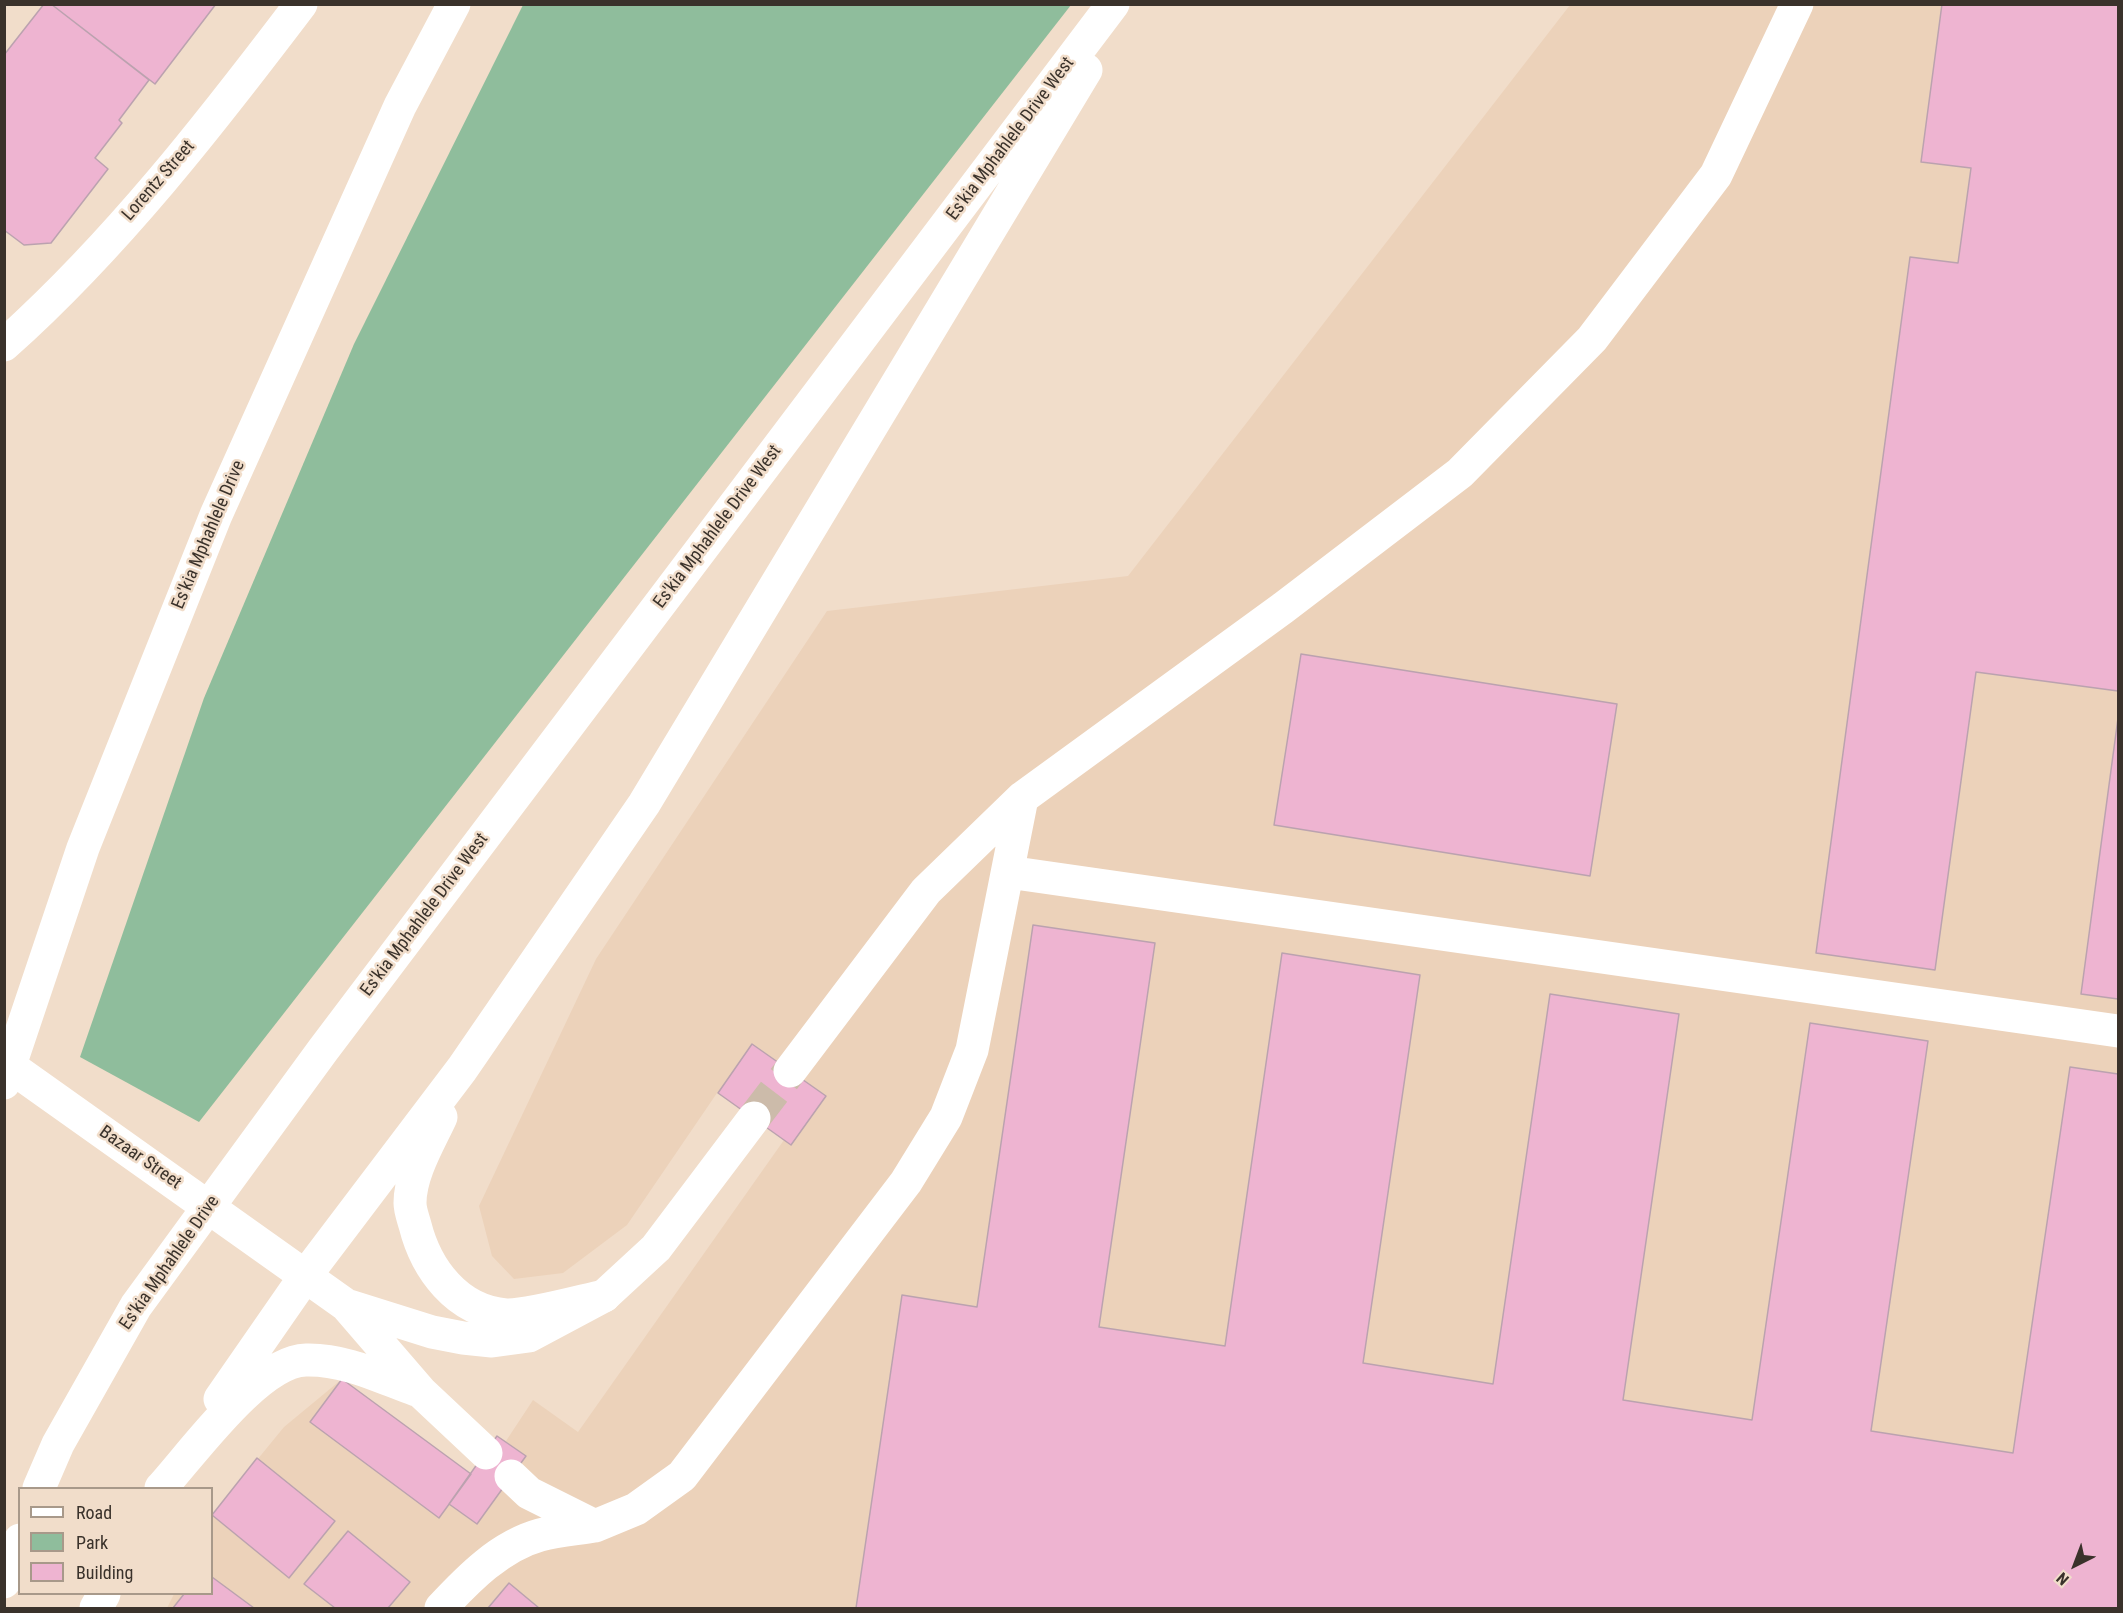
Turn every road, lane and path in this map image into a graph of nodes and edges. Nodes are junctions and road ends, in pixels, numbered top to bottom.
1 (301, 4) edge
2 (454, 4) edge
3 (1113, 4) edge
4 (1125, 4) edge
5 (1797, 4) edge
6 (12, 326) edge
7 (1022, 798) junction
8 (1008, 872) junction
9 (2118, 1031) edge
10 (323, 1050) joint
11 (4, 1062) edge
12 (462, 1069) junction
13 (790, 1071) tunnel mouth
14 (4, 1083) edge
15 (754, 1118) tunnel mouth
16 (306, 1275) junction
17 (604, 1296) junction
18 (346, 1305) junction
19 (421, 1392) junction
20 (486, 1453) dead end
21 (511, 1476) dead end
22 (39, 1487) edge
23 (161, 1487) edge
24 (161, 1487) edge
25 (595, 1526) junction
26 (18, 1545) edge
27 (4, 1582) edge
28 (441, 1608) edge

1 - 6 main road, Lorentz Street
2 - 14 main road, Es'kia Mphahlele Drive
3 - 10 main road, Es'kia Mphahlele Drive West
4 - 12 main road
5 - 7 main road
7 - 8 main road
7 - 13 main road
8 - 9 main road
8 - 25 main road
10 - 22 main road, Es'kia Mphahlele Drive
11 - 16 main road, Bazaar Street
12 - 16 main road
12 - 17 main road
15 - 17 main road
16 - 18 main road, Bazaar Street
16 - 23 main road
17 - 18 main road
18 - 19 main road
19 - 20 main road
19 - 24 main road
21 - 25 main road
25 - 28 main road
26 - 27 main road

